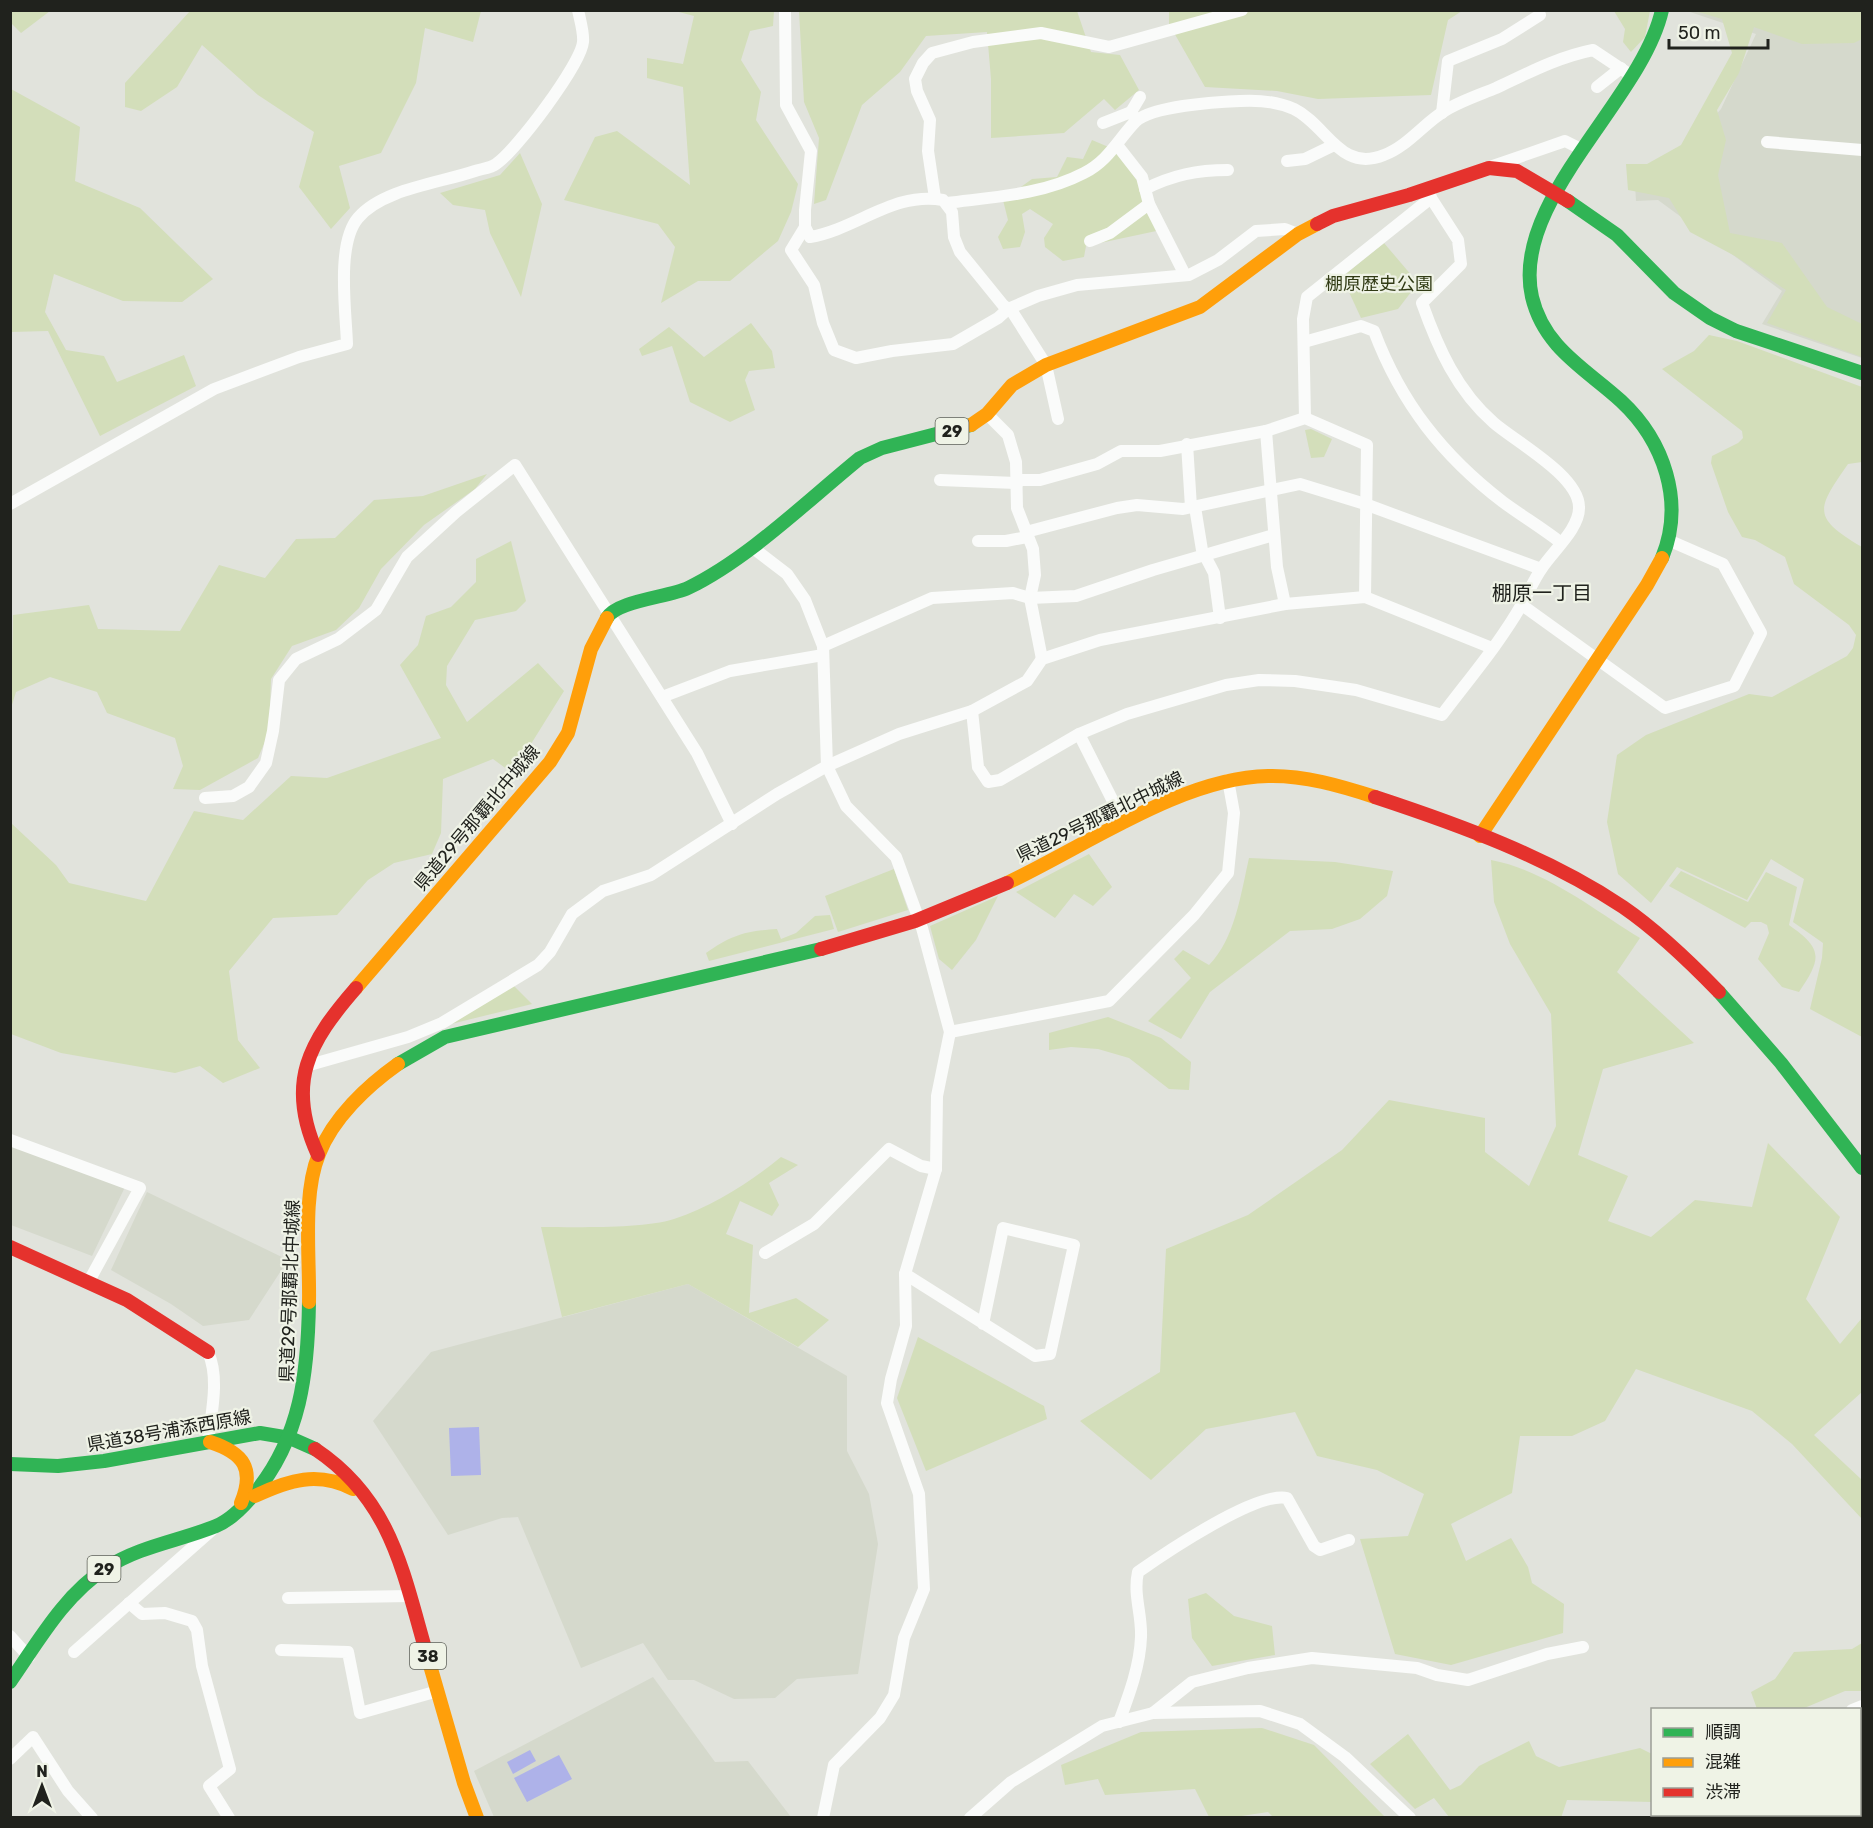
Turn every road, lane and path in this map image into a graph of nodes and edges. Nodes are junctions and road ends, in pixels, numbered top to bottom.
1 (578, 10) edge
2 (785, 10) edge
3 (1242, 10) edge
4 (1662, 10) edge
5 (1540, 15) dead end
6 (1626, 72) junction
7 (1597, 87) dead end
8 (1140, 97) dead end
9 (1442, 113) junction
10 (1134, 116) junction
11 (1103, 123) dead end
12 (1767, 142) dead end
13 (1117, 145) junction
14 (1334, 145) junction
15 (1583, 150) junction
16 (1863, 150) edge
17 (1287, 161) dead end
18 (1489, 168) junction
19 (1228, 170) dead end
20 (1145, 189) junction
21 (1430, 193) junction
22 (1557, 194) junction
23 (935, 198) junction
24 (947, 203) junction
25 (1149, 204) junction
26 (805, 227) junction
27 (1298, 234) junction
28 (1090, 241) dead end
29 (1185, 275) junction
30 (1008, 309) junction
31 (1304, 342) junction
32 (1046, 366) junction
33 (1863, 373) edge
34 (987, 414) junction
35 (1305, 418) junction
36 (1058, 419) dead end
37 (1266, 431) junction
38 (1187, 444) junction
39 (940, 480) dead end
40 (1016, 483) junction
41 (1270, 490) junction
42 (10, 504) edge
43 (1365, 504) junction
44 (1193, 507) junction
45 (1026, 535) junction
46 (1274, 535) junction
47 (1668, 540) junction
48 (978, 541) dead end
49 (1560, 542) junction
50 (753, 548) junction
51 (1205, 555) junction
52 (1541, 569) junction
53 (1365, 597) junction
54 (1030, 598) junction
55 (1284, 604) junction
56 (1522, 605) junction
57 (609, 614) junction
58 (1220, 618) junction
59 (1492, 648) junction
60 (823, 650) junction
61 (1042, 659) junction
62 (1597, 659) junction
63 (662, 697) junction
64 (972, 711) junction
65 (1079, 735) junction
66 (827, 766) junction
67 (1228, 780) junction
68 (205, 798) dead end
69 (1124, 823) junction
70 (732, 824) junction
71 (1480, 836) junction
72 (920, 919) junction
73 (442, 1023) junction
74 (950, 1032) junction
75 (408, 1037) junction
76 (446, 1037) junction
77 (416, 1052) junction
78 (306, 1066) junction
79 (10, 1140) edge
80 (318, 1155) junction
81 (1863, 1168) edge
82 (936, 1169) junction
83 (10, 1248) edge
84 (765, 1253) dead end
85 (905, 1275) junction
86 (89, 1281) junction
87 (983, 1324) junction
88 (208, 1352) joint
89 (290, 1438) junction
90 (208, 1442) junction
91 (10, 1464) edge
92 (251, 1498) junction
93 (369, 1500) junction
94 (238, 1510) junction
95 (218, 1525) junction
96 (1349, 1540) dead end
97 (410, 1596) junction
98 (288, 1598) dead end
99 (129, 1603) junction
100 (10, 1636) edge
101 (1583, 1647) dead end
102 (281, 1650) dead end
103 (74, 1652) dead end
104 (28, 1657) junction
105 (10, 1682) edge
106 (438, 1691) junction
107 (1153, 1713) junction
108 (1119, 1722) junction
109 (10, 1759) edge
110 (92, 1818) edge
111 (229, 1818) edge
112 (477, 1818) edge
113 (823, 1818) edge
114 (970, 1818) edge
115 (1410, 1818) edge

1 - 42 street
2 - 26 street
3 - 23 street
4 - 6 main road
5 - 9 street
6 - 7 street
6 - 9 street
6 - 15 main road
8 - 10 street
9 - 14 street
10 - 11 street
10 - 13 street
10 - 14 street
12 - 16 street
13 - 20 street
13 - 24 street
14 - 17 street
15 - 18 street
15 - 22 main road
18 - 21 main road, 29
18 - 22 main road, 29
19 - 20 street
20 - 25 street
21 - 27 main road, 29
21 - 31 street
21 - 49 street
22 - 33 main road, 29
22 - 47 main road
23 - 24 street
23 - 26 street
24 - 30 street
25 - 28 street
25 - 29 street
26 - 30 street
27 - 29 street
27 - 32 main road, 29
29 - 30 street
30 - 32 street
31 - 35 street
31 - 49 street
32 - 34 main road, 29
32 - 36 street
34 - 40 street
34 - 50 main road, 29
35 - 37 street
35 - 43 street
37 - 38 street
37 - 41 street
38 - 40 street
38 - 44 street
39 - 40 street
40 - 45 street
41 - 43 street
41 - 44 street
41 - 46 street
43 - 52 street
43 - 53 street
44 - 45 street
44 - 51 street
45 - 48 street
45 - 54 street
46 - 51 street
46 - 55 street
47 - 62 main road
47 - 62 street
49 - 52 street
50 - 57 main road, 29
50 - 60 street
51 - 54 street
51 - 58 street
52 - 56 street
53 - 55 street
53 - 59 street
54 - 60 street
54 - 61 street
55 - 58 street
56 - 59 street
56 - 62 street
57 - 63 street
57 - 68 street
57 - 78 main road, 県道29号那覇北中城線 / 29
58 - 61 street
59 - 65 street
60 - 63 street
60 - 66 street
61 - 64 street
62 - 71 main road
63 - 70 street
64 - 65 street
64 - 66 street
65 - 69 street
66 - 70 street
66 - 72 street
67 - 69 main road, 県道29号那覇北中城線 / 29
67 - 71 main road, 県道29号那覇北中城線 / 29
67 - 74 street
69 - 72 main road, 県道29号那覇北中城線 / 29
70 - 73 street
71 - 81 main road, 県道29号那覇北中城線 / 29
72 - 74 street
72 - 76 main road, 県道29号那覇北中城線 / 29
73 - 75 street
73 - 76 street
74 - 82 street
75 - 77 street
75 - 78 street
76 - 77 main road, 県道29号那覇北中城線 / 29
77 - 80 main road, 県道29号那覇北中城線 / 29
78 - 80 main road, 県道29号那覇北中城線 / 29
79 - 86 street
80 - 89 main road, 県道29号那覇北中城線 / 29
82 - 84 street
82 - 85 street
83 - 86 main road
85 - 87 street
85 - 113 street
86 - 88 main road
87 - 87 street
88 - 90 street
89 - 90 main road, 県道38号浦添西原線 / 38
89 - 92 main road, 県道29号那覇北中城線 / 29
89 - 93 main road, 県道38号浦添西原線 / 38
90 - 91 main road, 県道38号浦添西原線 / 38
90 - 94 main road
92 - 93 main road
92 - 94 main road, 県道29号那覇北中城線 / 29
93 - 97 main road, 県道38号浦添西原線 / 38
94 - 95 main road, 県道29号那覇北中城線 / 29
95 - 99 street
95 - 104 main road, 県道29号那覇北中城線 / 29
96 - 108 street
97 - 98 street
97 - 106 main road, 県道38号浦添西原線 / 38
99 - 103 street
99 - 111 street
100 - 104 street
101 - 107 street
102 - 106 street
104 - 105 main road, 県道29号那覇北中城線 / 29
106 - 112 main road, 県道38号浦添西原線 / 38
107 - 108 street
107 - 115 street
108 - 114 street
109 - 110 street

